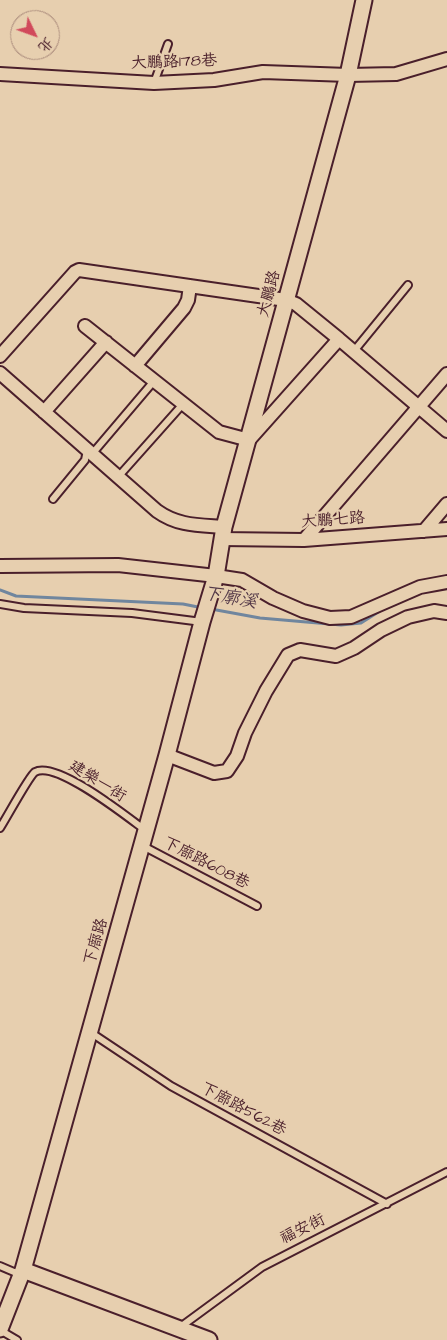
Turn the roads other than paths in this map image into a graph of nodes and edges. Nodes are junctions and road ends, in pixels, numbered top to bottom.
1 (364, 0) edge
2 (168, 44) dead end
3 (447, 59) edge
4 (0, 74) edge
5 (348, 75) junction
6 (154, 83) junction
7 (408, 285) dead end
8 (190, 286) junction
9 (286, 300) junction
10 (84, 326) dead end
11 (339, 339) junction
12 (106, 342) junction
13 (354, 351) junction
14 (0, 356) edge
15 (135, 366) junction
16 (0, 373) edge
17 (447, 374) edge
18 (154, 381) junction
19 (184, 404) junction
20 (419, 406) junction
21 (44, 412) junction
22 (447, 431) edge
23 (249, 440) junction
24 (89, 452) junction
25 (118, 477) junction
26 (53, 499) dead end
27 (447, 504) edge
28 (447, 529) edge
29 (424, 531) junction
30 (223, 533) junction
31 (304, 540) junction
32 (0, 566) edge
33 (216, 576) junction
34 (447, 582) edge
35 (0, 604) edge
36 (447, 613) edge
37 (202, 622) junction
38 (167, 755) junction
39 (0, 828) edge
40 (146, 831) junction
41 (142, 846) junction
42 (257, 906) dead end
43 (90, 1032) junction
44 (447, 1172) edge
45 (387, 1204) junction
46 (0, 1266) edge
47 (22, 1272) junction
48 (180, 1328) junction
49 (0, 1329) edge
50 (17, 1340) edge
51 (209, 1340) edge

1 - 5 street, 大鵬路
2 - 6 lane
3 - 5 street, 大鵬路178巷
4 - 6 street, 大鵬路178巷
5 - 6 street, 大鵬路178巷
5 - 9 street, 大鵬路
7 - 13 lane
8 - 9 street
8 - 14 street
8 - 15 street
9 - 11 street
9 - 23 street, 大鵬路
10 - 12 street
11 - 13 street
11 - 23 street
12 - 15 street
12 - 21 street
13 - 20 street
15 - 18 street
16 - 21 street, 大鵬七路
17 - 20 street
18 - 19 street
18 - 24 lane
19 - 23 street
19 - 25 lane
20 - 22 street
20 - 31 street
21 - 24 street, 大鵬七路
23 - 30 street, 大鵬路
24 - 25 street, 大鵬七路
24 - 26 lane
25 - 30 street, 大鵬七路
27 - 29 street
28 - 29 street, 大鵬七路
29 - 31 street, 大鵬七路
30 - 31 street, 大鵬七路
30 - 33 street, 大鵬路
32 - 33 street
33 - 34 street
33 - 37 street, 大鵬路
35 - 37 lane
36 - 38 street
37 - 38 street, 下廍路
38 - 40 street, 下廍路
39 - 40 lane, 建樂一街
40 - 41 street, 下廍路
41 - 42 lane, 下廍路608巷
41 - 43 street, 下廍路
43 - 45 lane, 下廍路562巷
43 - 47 street, 下廍路
44 - 45 lane, 福安街
45 - 48 lane, 福安街
46 - 47 lane
47 - 48 street
47 - 49 street, 下廍路
48 - 51 street
49 - 50 lane

